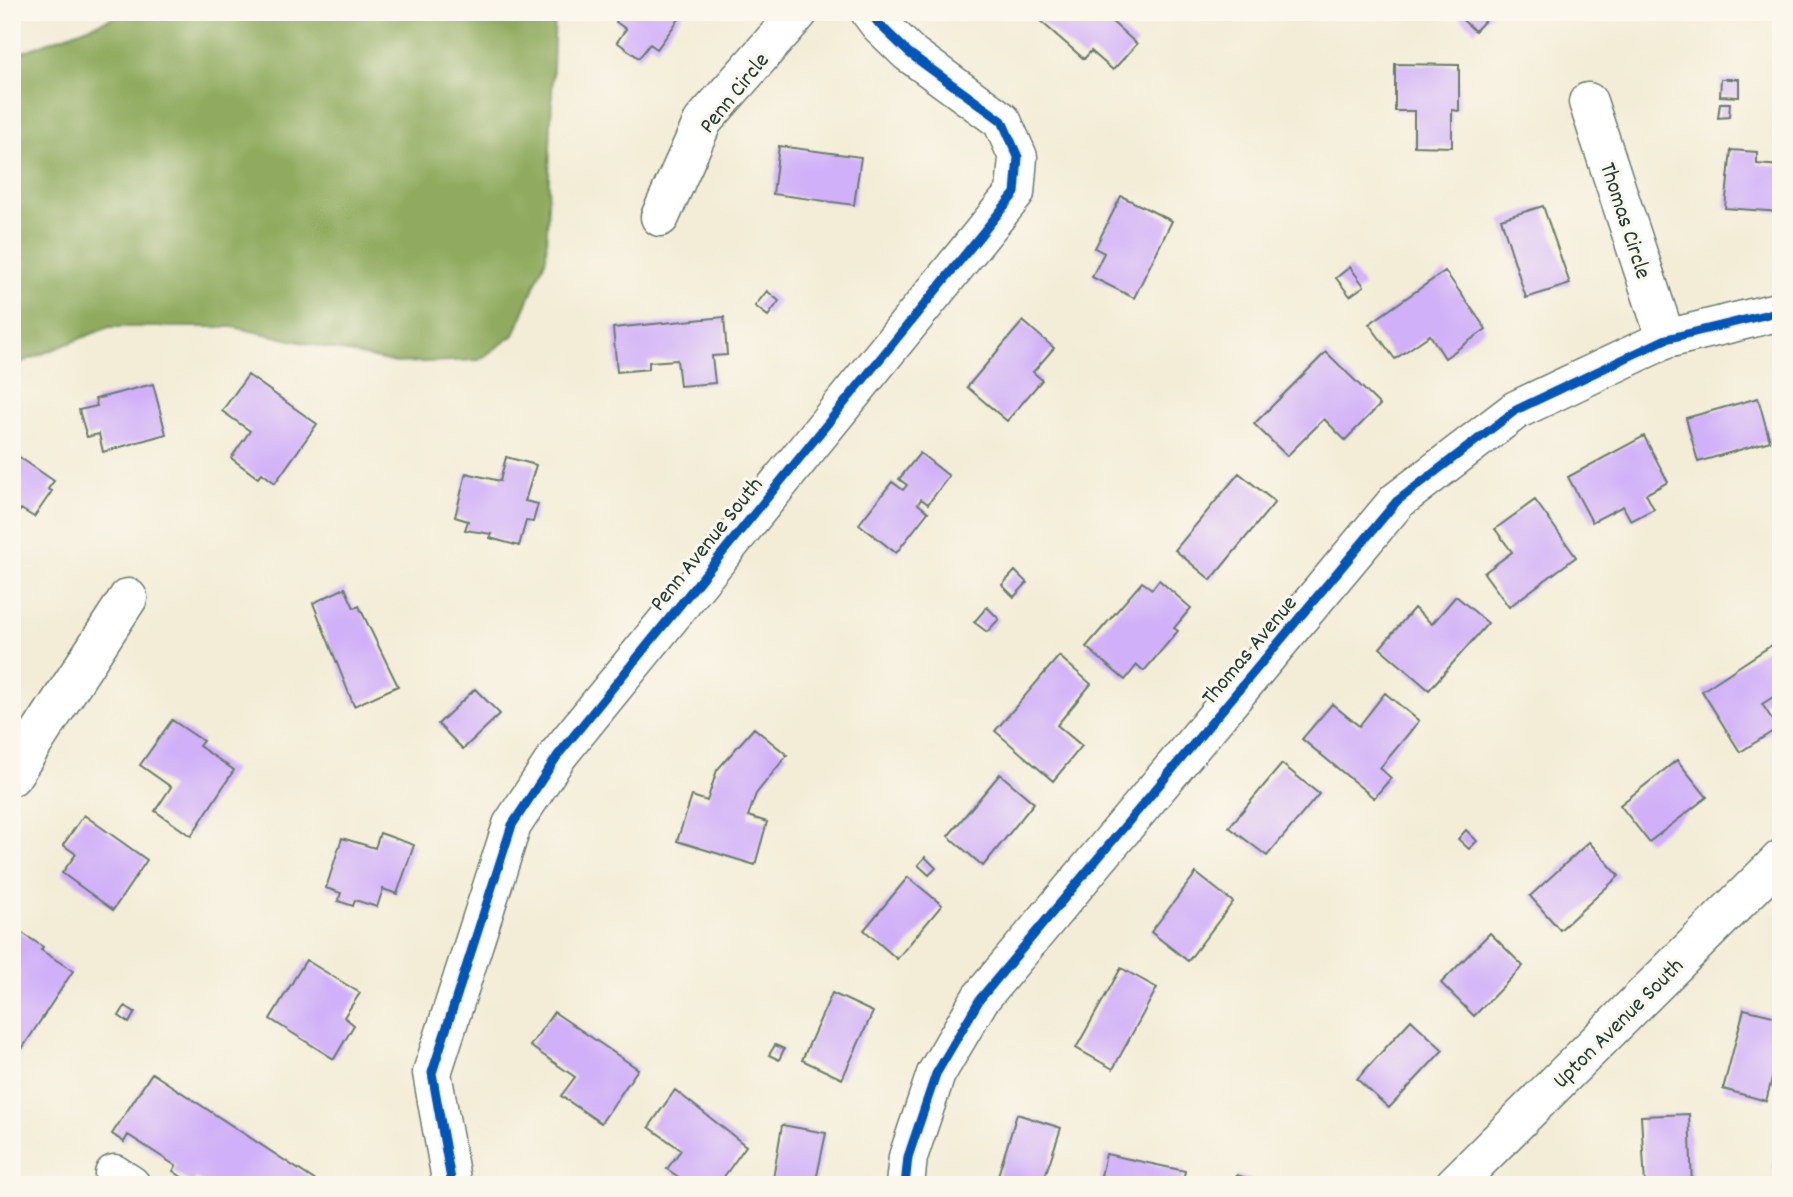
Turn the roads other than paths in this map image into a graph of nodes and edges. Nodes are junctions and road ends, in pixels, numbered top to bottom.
1 (799, 12) edge
2 (870, 12) edge
3 (1588, 102) dead end
4 (660, 217) dead end
5 (1781, 311) edge
6 (1666, 339) junction
7 (128, 598) dead end
8 (12, 776) edge
9 (1781, 859) edge
10 (452, 1185) edge
11 (905, 1185) edge
12 (1454, 1185) edge

1 - 4 street, Penn Circle
2 - 10 street, Penn Avenue South
3 - 6 street, Thomas Circle
5 - 6 street, Thomas Avenue
6 - 11 street, Thomas Avenue
7 - 8 street
9 - 12 street, Upton Avenue South

